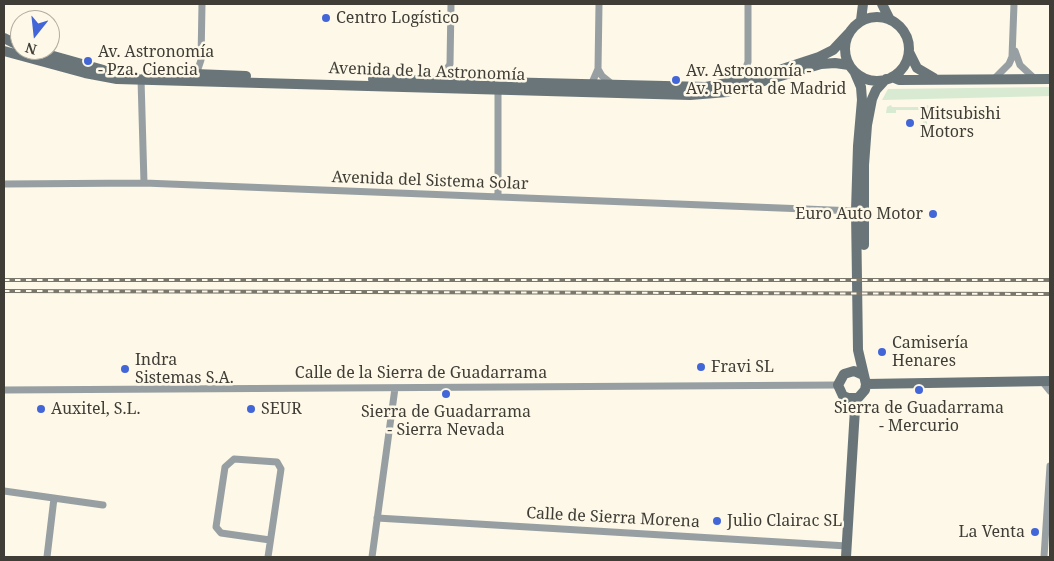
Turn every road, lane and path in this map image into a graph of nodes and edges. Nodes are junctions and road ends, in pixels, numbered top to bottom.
1 (202, 4) edge
2 (451, 4) edge
3 (599, 4) edge
4 (748, 4) edge
5 (863, 4) edge
6 (882, 4) edge
7 (1014, 4) edge
8 (862, 20) junction
9 (890, 20) junction
10 (849, 33) junction
11 (4, 38) edge
12 (4, 45) edge
13 (1014, 46) junction
14 (4, 51) edge
15 (909, 51) junction
16 (60, 58) edge
17 (201, 60) junction
18 (748, 62) junction
19 (450, 64) junction
20 (598, 69) junction
21 (852, 69) junction
22 (131, 73) junction
23 (156, 73) junction
24 (215, 74) junction
25 (190, 77) junction
26 (889, 78) junction
27 (141, 79) junction
28 (994, 79) junction
29 (1034, 79) junction
30 (1050, 79) edge
31 (440, 80) junction
32 (741, 80) junction
33 (760, 80) junction
34 (937, 80) junction
35 (491, 81) junction
36 (512, 82) junction
37 (594, 83) junction
38 (462, 84) junction
39 (612, 84) junction
40 (500, 90) junction
41 (572, 92) junction
42 (144, 183) junction
43 (4, 184) edge
44 (864, 194) junction
45 (498, 196) junction
46 (856, 211) junction
47 (864, 228) junction
48 (859, 262) junction
49 (858, 350) junction
50 (848, 371) junction
51 (865, 380) junction
52 (1046, 382) edge
53 (838, 385) junction
54 (395, 388) junction
55 (4, 390) edge
56 (1050, 391) edge
57 (854, 399) junction
58 (1050, 466) edge
59 (4, 491) edge
60 (54, 498) junction
61 (103, 505) dead end
62 (377, 518) junction
63 (270, 540) junction
64 (847, 546) junction
65 (47, 557) edge
66 (268, 557) edge
67 (372, 557) edge
68 (846, 557) edge
69 (1044, 557) edge

1 - 17 street
2 - 19 street
3 - 20 street
4 - 18 street
5 - 8 street
6 - 9 street
7 - 13 street
8 - 9 street
8 - 10 street
9 - 15 street
10 - 21 street
10 - 33 street, Avenida de la Astronomía
11 - 12 street
13 - 28 street
13 - 29 street
14 - 27 street, Avenida de la Astronomía
15 - 26 street
15 - 34 street
16 - 22 street, Avenida de la Astronomía
17 - 24 street
17 - 25 street
18 - 32 street
18 - 33 street
19 - 31 street
19 - 38 street
20 - 37 street
20 - 39 street
21 - 26 street
21 - 33 street, Avenida de la Astronomía
21 - 46 street
22 - 23 street, Avenida de la Astronomía
22 - 27 street
23 - 25 street, Avenida de la Astronomía
23 - 27 street
24 - 25 street, Avenida de la Astronomía
24 - 31 street, Avenida de la Astronomía
25 - 27 street, Avenida de la Astronomía
25 - 38 street, Avenida de la Astronomía
26 - 34 street
26 - 44 street
27 - 42 street
28 - 29 street
28 - 34 street
29 - 30 street
31 - 38 street, Avenida de la Astronomía
32 - 33 street, Avenida de la Astronomía
32 - 39 street, Avenida de la Astronomía
33 - 41 street, Avenida de la Astronomía
35 - 36 street, Avenida de la Astronomía
35 - 38 street, Avenida de la Astronomía
35 - 40 street
36 - 37 street, Avenida de la Astronomía
36 - 40 street
37 - 39 street, Avenida de la Astronomía
37 - 41 street
38 - 40 street, Avenida de la Astronomía
40 - 41 street, Avenida de la Astronomía
40 - 45 street
42 - 43 street, Avenida del Sistema Solar
42 - 45 street, Avenida del Sistema Solar
44 - 46 street
44 - 47 street
45 - 46 street, Avenida del Sistema Solar
46 - 47 street
46 - 48 street
47 - 48 street
48 - 49 street
49 - 50 street
49 - 51 street
50 - 51 street
50 - 53 street
51 - 52 street
51 - 57 street
52 - 56 street
53 - 54 street, Calle de la Sierra de Guadarrama
53 - 57 street
54 - 55 street, Calle de la Sierra de Guadarrama
54 - 62 street
57 - 64 street
58 - 69 street
59 - 60 street
60 - 61 street
60 - 65 street
62 - 64 street, Calle de Sierra Morena
62 - 67 street
63 - 63 street
63 - 66 street
64 - 68 street

